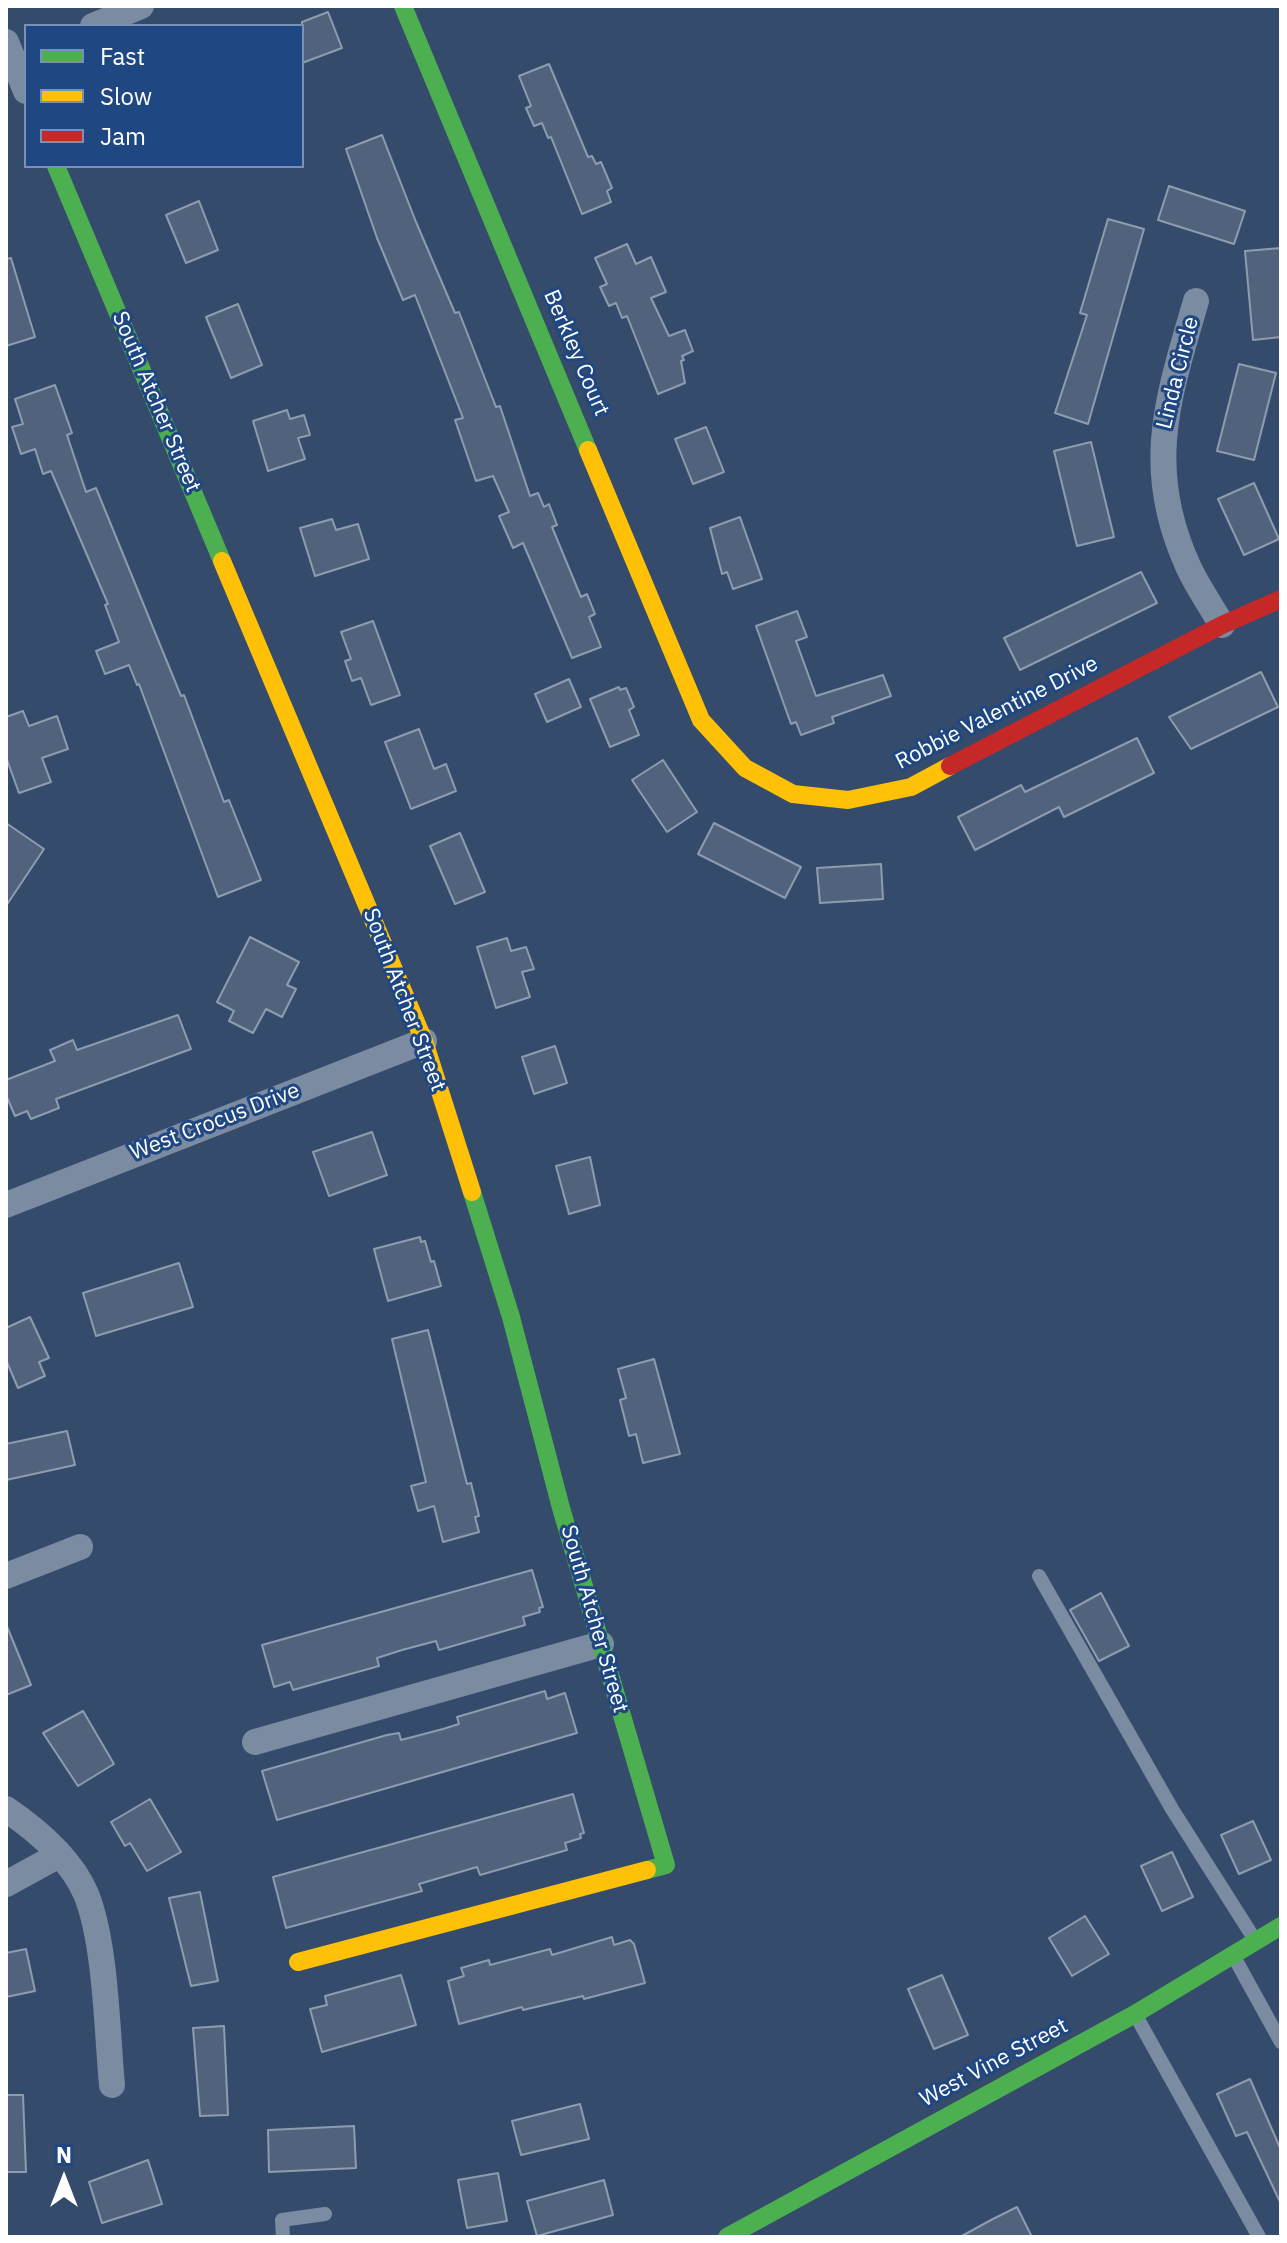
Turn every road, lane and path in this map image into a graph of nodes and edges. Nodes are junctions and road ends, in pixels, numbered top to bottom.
1 (141, 6) edge
2 (403, 6) edge
3 (98, 24) edge
4 (13, 54) edge
5 (24, 85) edge
6 (57, 168) edge
7 (1196, 301) dead end
8 (1281, 599) edge
9 (1222, 625) junction
10 (701, 720) joint
11 (424, 1041) junction
12 (6, 1205) edge
13 (80, 1547) dead end
14 (6, 1576) edge
15 (1039, 1576) dead end
16 (601, 1644) junction
17 (255, 1742) dead end
18 (6, 1809) edge
19 (59, 1855) junction
20 (6, 1884) edge
21 (1281, 1926) edge
22 (1255, 1940) junction
23 (1232, 1953) junction
24 (298, 1962) dead end
25 (1135, 2014) junction
26 (1281, 2042) edge
27 (112, 2085) dead end
28 (325, 2214) dead end
29 (283, 2237) edge
30 (727, 2237) edge
31 (1259, 2237) edge

1 - 3 street
2 - 10 street, Berkley Court
4 - 5 street
6 - 11 street, South Atcher Street
7 - 9 street, Linda Circle
8 - 9 street, Robbie Valentine Drive
9 - 10 street, Robbie Valentine Drive
11 - 12 street, West Crocus Drive
11 - 16 street, South Atcher Street
13 - 14 street
15 - 22 lane
16 - 17 street
16 - 24 street, South Atcher Street
18 - 19 street
19 - 20 street
19 - 27 street
21 - 22 street, West Vine Street
22 - 23 street, West Vine Street
23 - 25 street, West Vine Street
23 - 26 lane
25 - 30 street, West Vine Street
25 - 31 lane
28 - 29 lane

